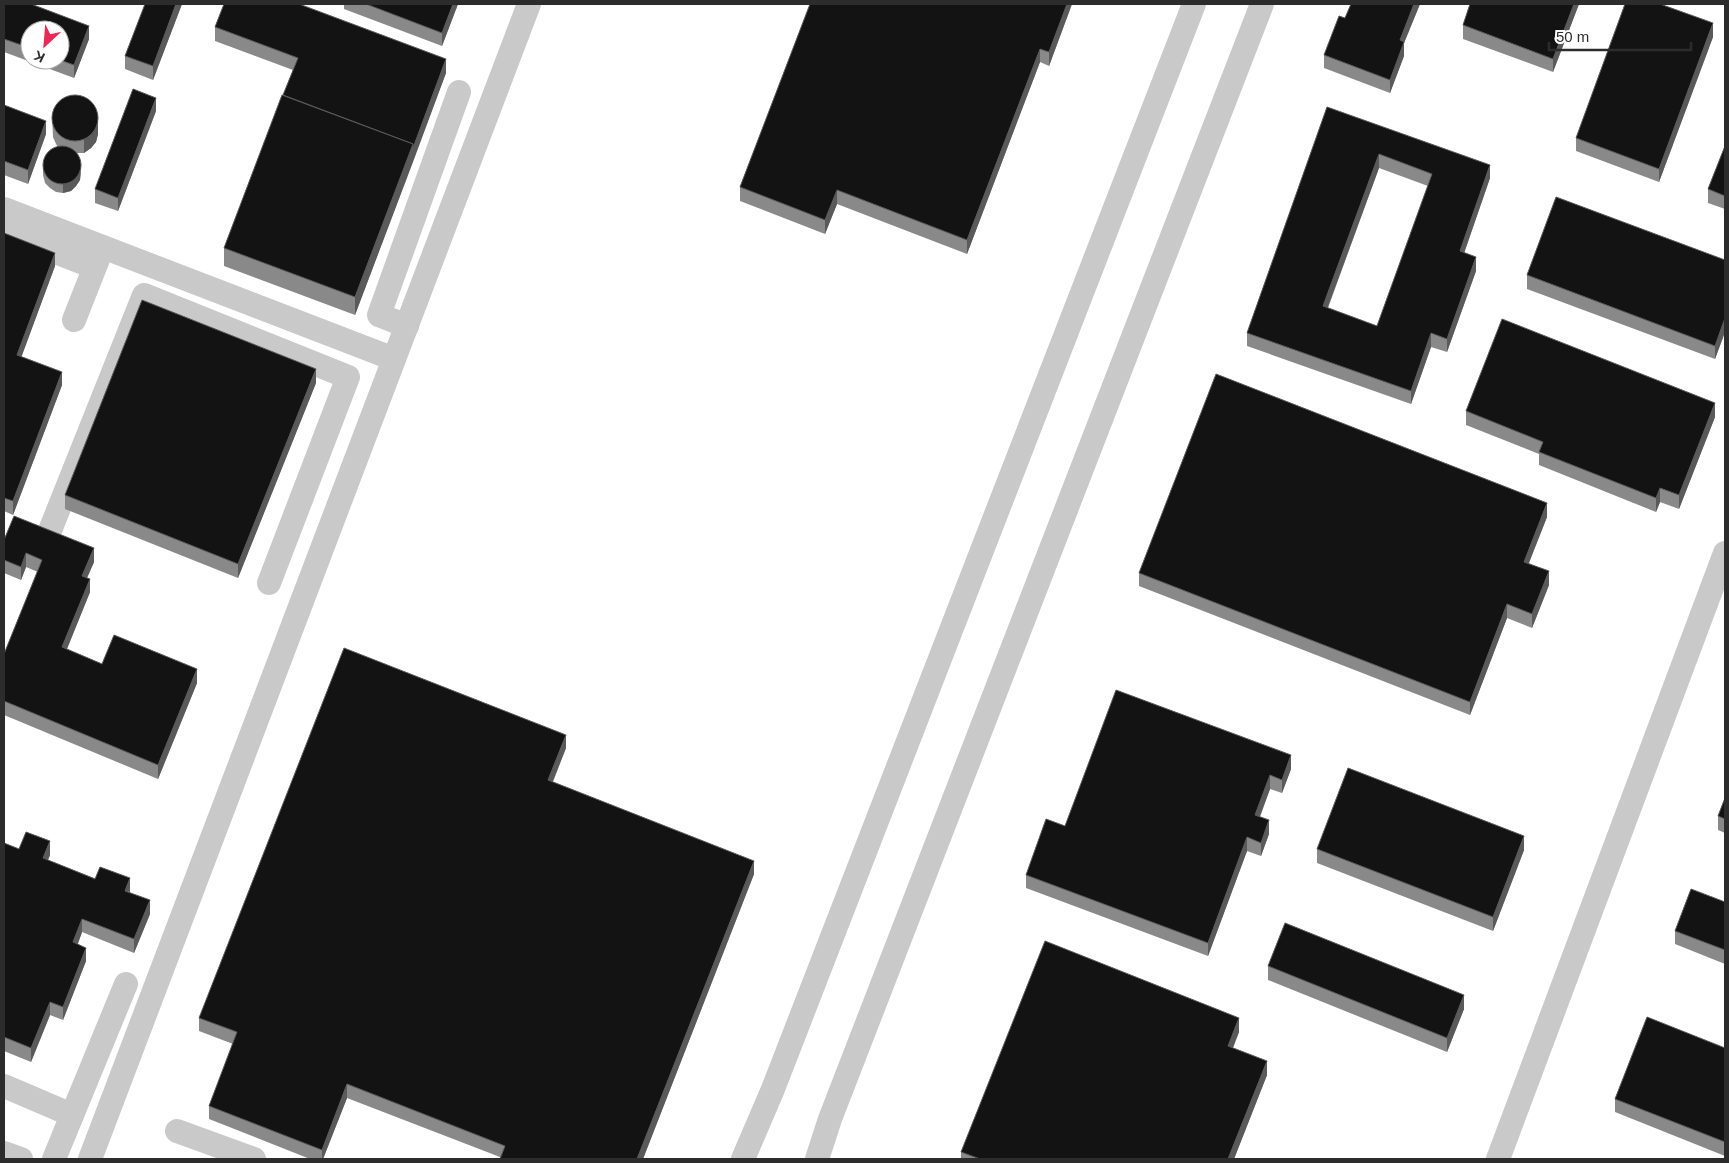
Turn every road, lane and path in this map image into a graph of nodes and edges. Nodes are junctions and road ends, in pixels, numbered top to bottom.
1 (529, 4) edge
2 (1194, 4) edge
3 (1262, 4) edge
4 (459, 92) dead end
5 (4, 208) edge
6 (4, 232) edge
7 (98, 257) junction
8 (74, 320) dead end
9 (407, 326) junction
10 (394, 359) junction
11 (51, 528) dead end
12 (290, 530) junction
13 (324, 544) junction
14 (1725, 553) edge
15 (269, 583) dead end
16 (126, 984) dead end
17 (4, 1086) edge
18 (72, 1115) junction
19 (177, 1131) dead end
20 (4, 1153) edge
21 (21, 1159) edge
22 (54, 1159) edge
23 (90, 1159) edge
24 (254, 1159) edge
25 (743, 1159) edge
26 (816, 1159) edge
27 (1498, 1159) edge

1 - 9 street
2 - 25 street
3 - 26 street
4 - 9 street
5 - 7 street
6 - 7 street
7 - 8 street
7 - 10 street
9 - 10 street
10 - 13 street
11 - 12 street
12 - 13 street
12 - 15 street
13 - 23 street
14 - 27 street
16 - 18 street
17 - 18 street
18 - 22 street
19 - 24 street
20 - 21 street

